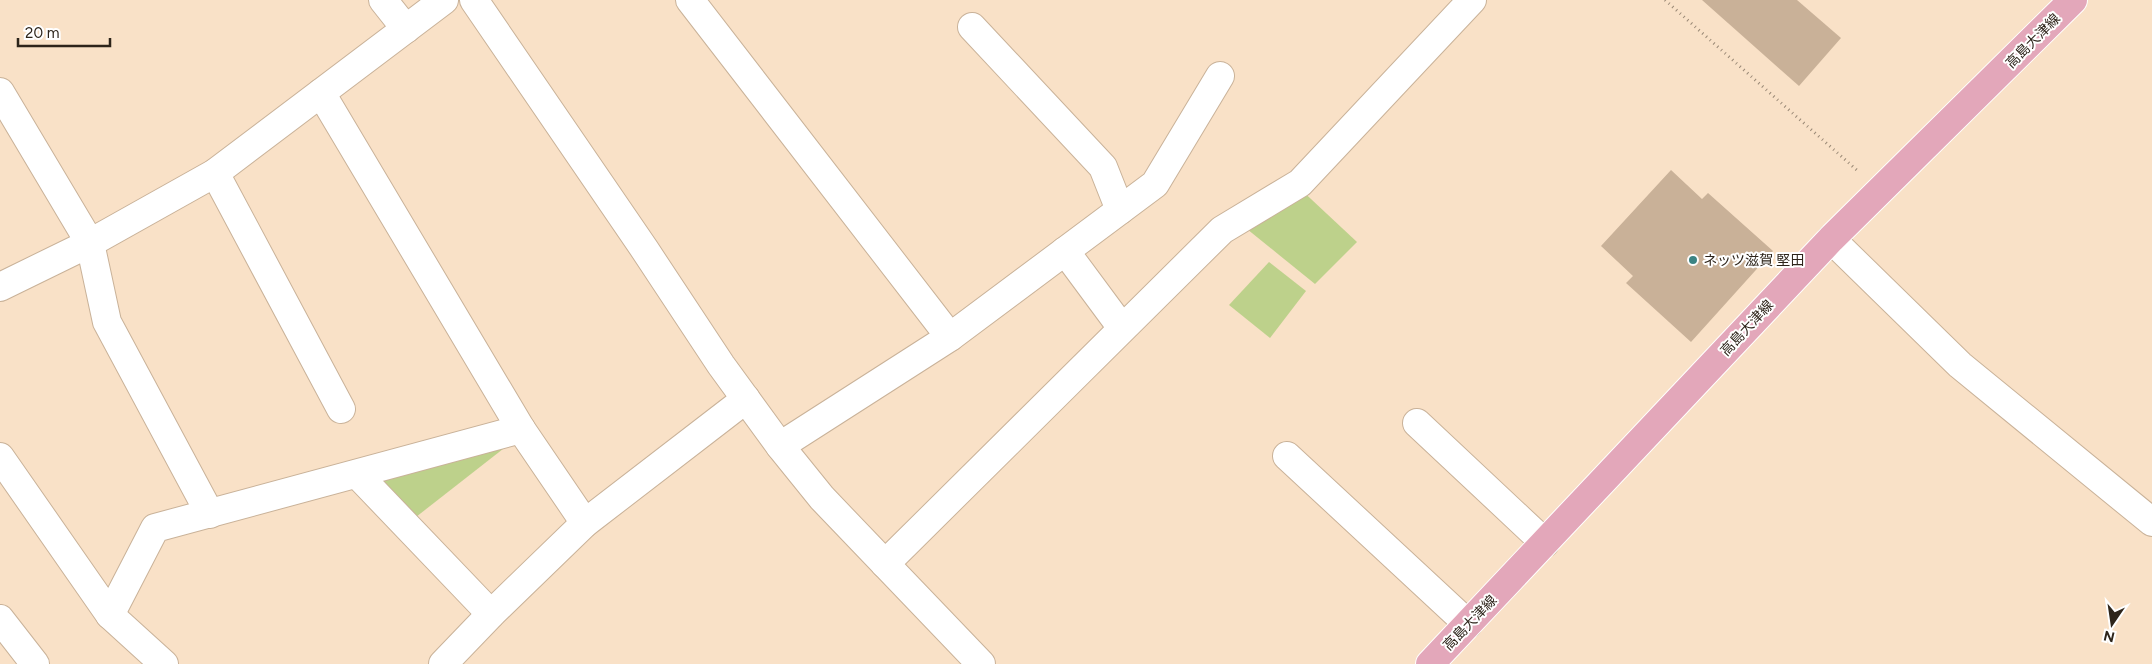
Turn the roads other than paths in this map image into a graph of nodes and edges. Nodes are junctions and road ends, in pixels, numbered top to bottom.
1 (383, 0) edge
2 (444, 0) edge
3 (474, 0) edge
4 (690, 0) edge
5 (1472, 0) edge
6 (2073, 0) edge
7 (972, 27) dead end
8 (406, 29) junction
9 (1220, 76) dead end
10 (0, 92) edge
11 (321, 93) junction
12 (215, 173) junction
13 (1120, 210) junction
14 (1831, 239) junction
15 (90, 243) junction
16 (1065, 251) junction
17 (0, 287) edge
18 (1122, 328) junction
19 (950, 336) junction
20 (746, 399) junction
21 (341, 409) dead end
22 (1417, 423) dead end
23 (521, 429) junction
24 (780, 446) junction
25 (1287, 456) dead end
26 (0, 457) edge
27 (357, 474) junction
28 (210, 514) junction
29 (2152, 522) edge
30 (585, 523) junction
31 (1545, 543) junction
32 (885, 564) junction
33 (491, 614) junction
34 (110, 615) junction
35 (0, 619) edge
36 (1468, 624) junction
37 (35, 664) edge
38 (164, 664) edge
39 (443, 664) edge
40 (981, 664) edge
41 (1430, 664) edge

1 - 8 street
2 - 8 street
3 - 20 street
4 - 19 street
5 - 18 street
6 - 14 main road, 高島大津線
7 - 13 street
8 - 11 street
9 - 13 street
10 - 15 street
11 - 12 street
11 - 23 street
12 - 15 street
12 - 21 street
13 - 16 street
14 - 29 street
14 - 31 main road, 高島大津線
15 - 17 street
15 - 28 street
16 - 18 street
16 - 19 street
18 - 32 street
19 - 24 street
20 - 24 street
20 - 30 street
22 - 31 street
23 - 27 street
23 - 30 street
24 - 32 street
25 - 36 street
26 - 34 street
27 - 28 street
27 - 33 street
28 - 34 street
30 - 33 street
31 - 36 main road, 高島大津線
32 - 40 street
33 - 39 street
34 - 38 street
35 - 37 street
36 - 41 main road, 高島大津線

